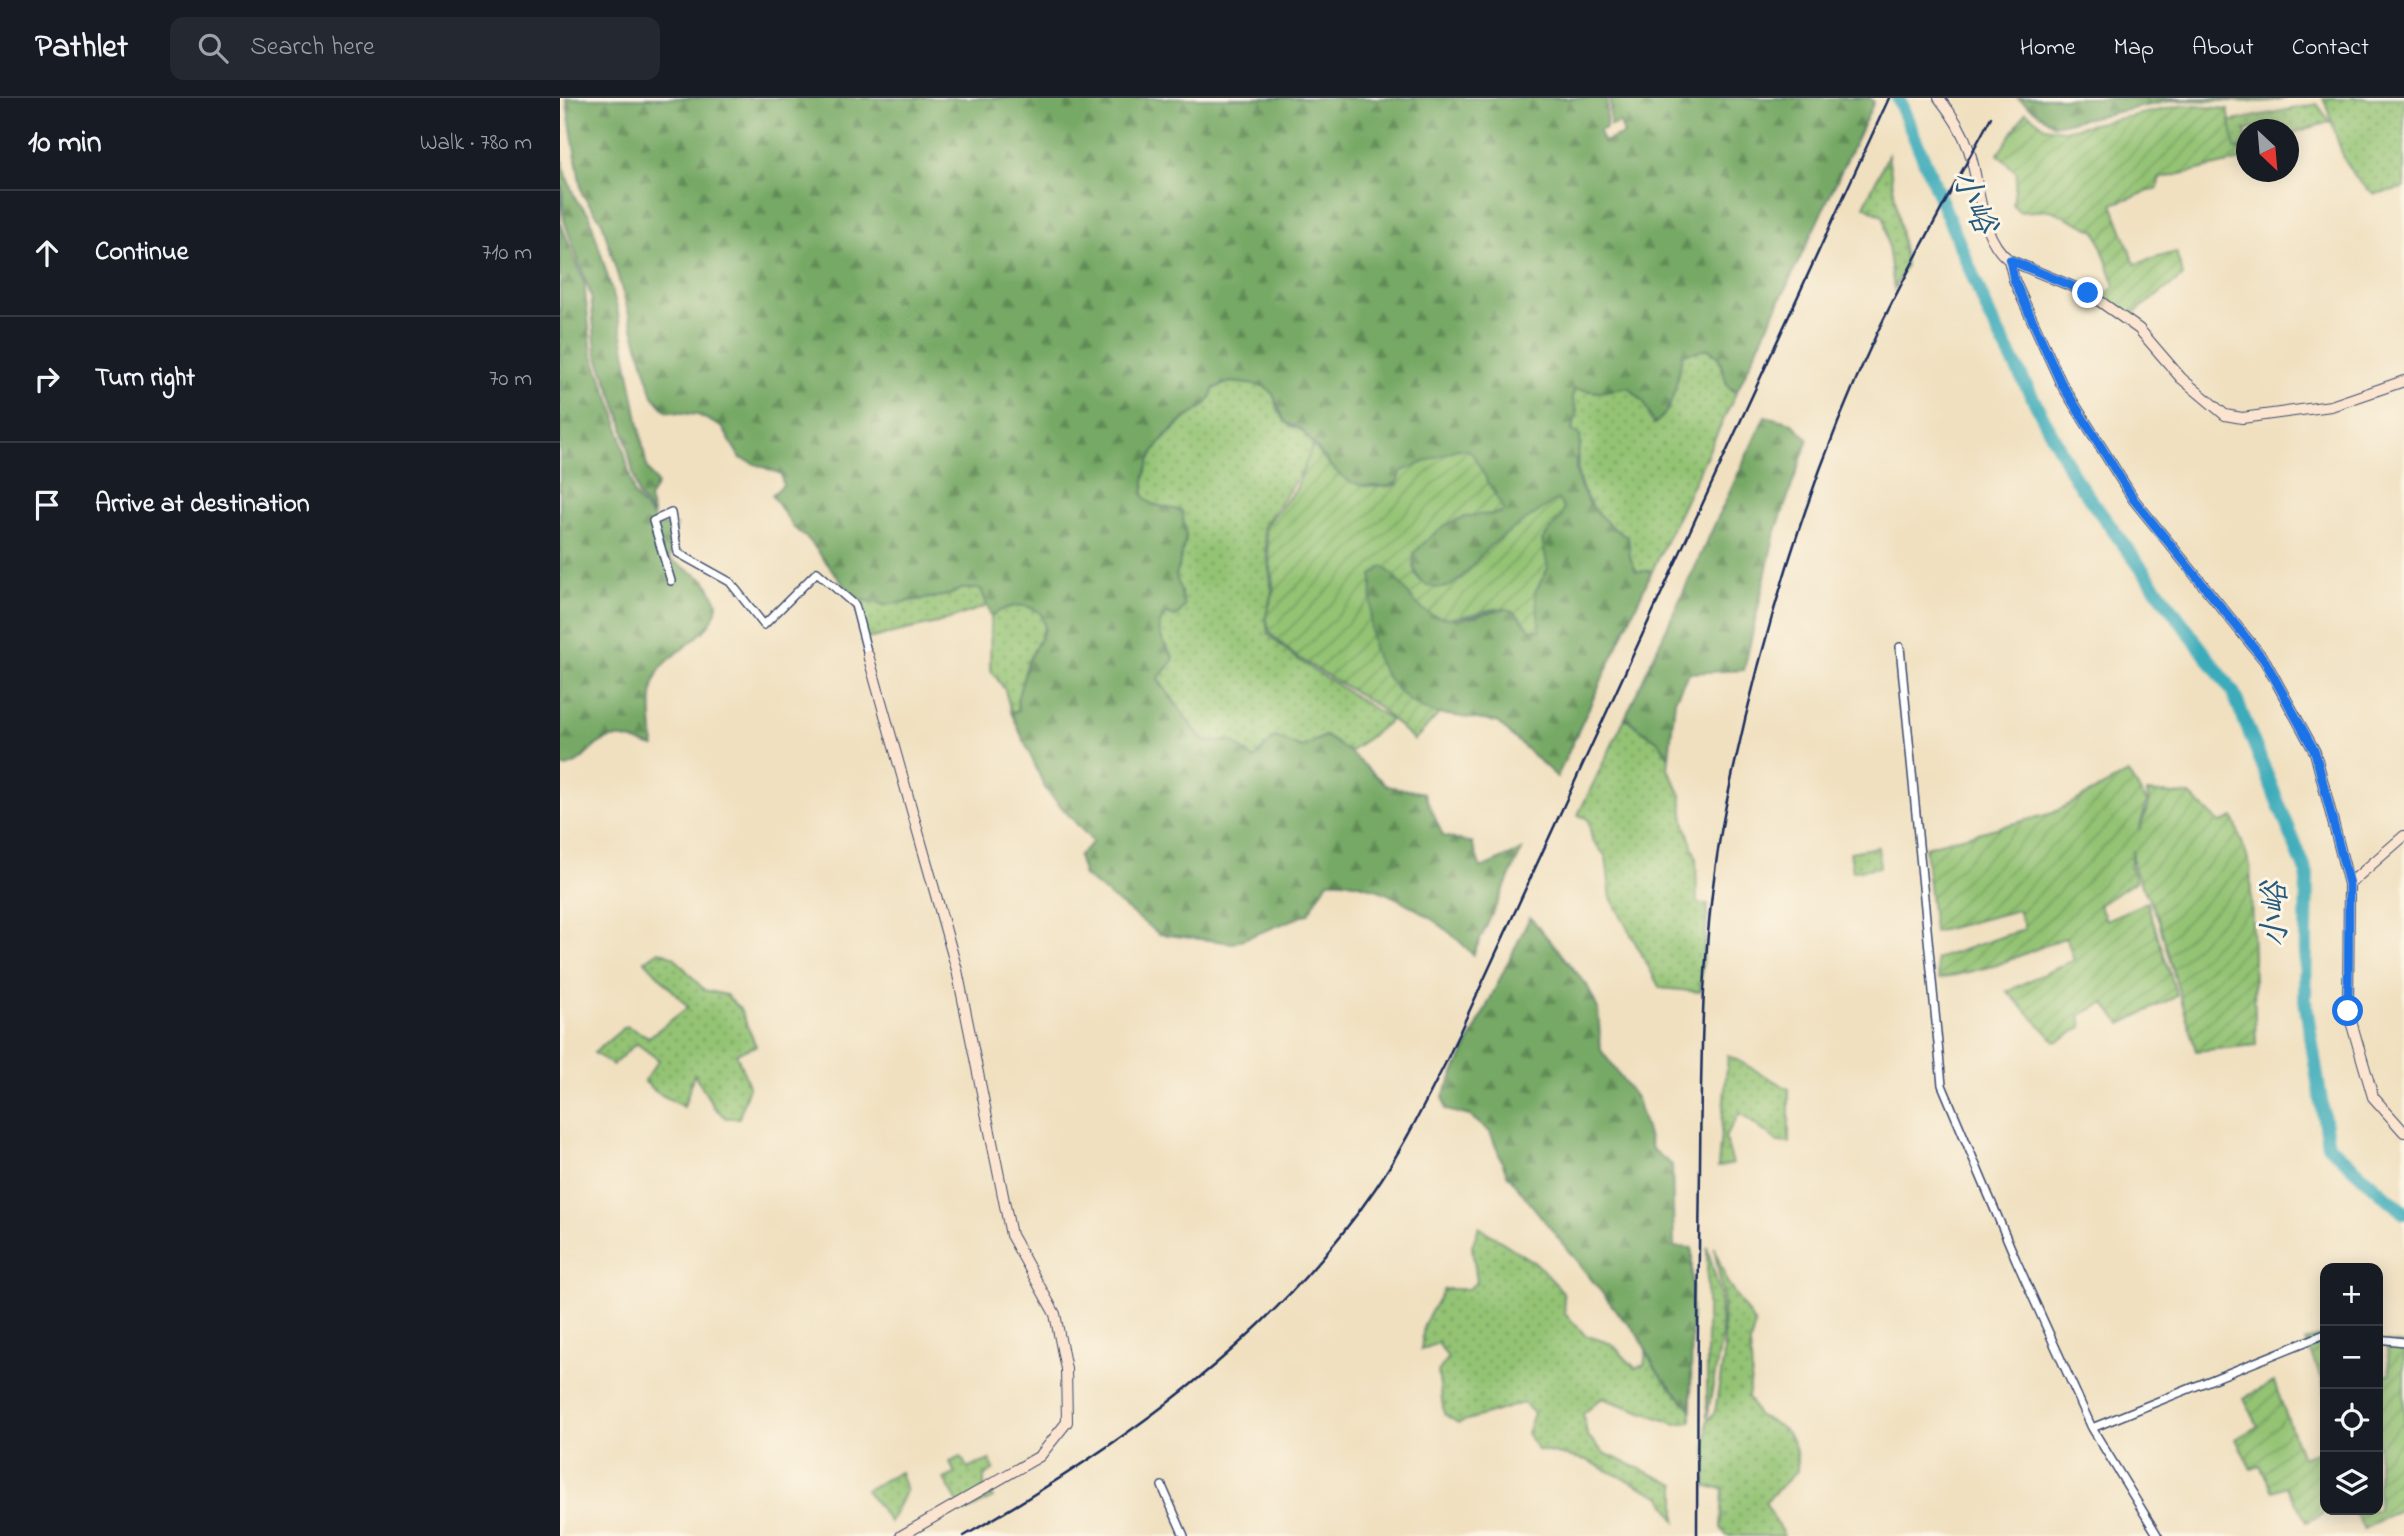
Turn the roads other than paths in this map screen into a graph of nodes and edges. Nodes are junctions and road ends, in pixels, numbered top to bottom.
1 (1939, 98) edge
2 (2010, 260) junction
3 (2404, 381) edge
4 (671, 581) dead end
5 (1900, 647) dead end
6 (868, 655) joint
7 (2404, 836) edge
8 (2349, 884) junction
9 (2404, 1132) edge
10 (2320, 1336) edge
11 (2383, 1340) edge
12 (2404, 1342) edge
13 (2092, 1428) junction
14 (1161, 1486) dead end
15 (901, 1536) edge
16 (1184, 1536) edge
17 (2158, 1536) edge

1 - 2 street
2 - 3 street
2 - 8 street
4 - 6 street
5 - 13 street
6 - 15 street
7 - 8 street
8 - 9 street
10 - 13 street
11 - 12 street
13 - 17 street
14 - 16 street

